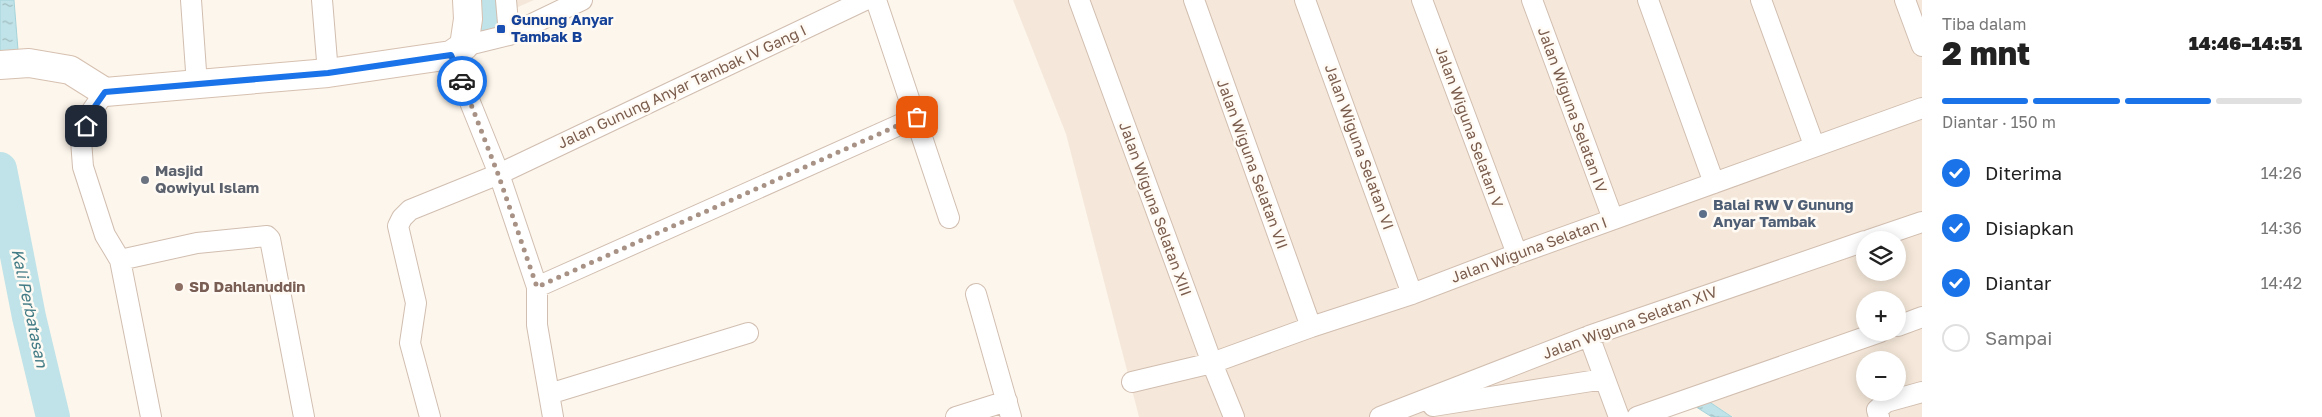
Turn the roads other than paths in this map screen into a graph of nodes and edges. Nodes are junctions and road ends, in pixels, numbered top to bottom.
1 (191, 0) edge
2 (322, 0) edge
3 (467, 0) edge
4 (506, 0) edge
5 (582, 0) edge
6 (865, 0) edge
7 (876, 0) edge
8 (1079, 0) edge
9 (1194, 0) edge
10 (1305, 0) edge
11 (1422, 0) edge
12 (1532, 0) edge
13 (1648, 0) edge
14 (1761, 0) edge
15 (1905, 0) edge
16 (509, 35) junction
17 (1922, 46) edge
18 (458, 51) junction
19 (0, 65) edge
20 (328, 73) junction
21 (197, 85) junction
22 (105, 92) junction
23 (1922, 108) edge
24 (917, 117) junction
25 (1814, 146) junction
26 (498, 174) junction
27 (1714, 183) junction
28 (949, 218) dead end
29 (1613, 219) junction
30 (1922, 222) edge
31 (1896, 231) edge
32 (1856, 245) edge
33 (1516, 254) junction
34 (120, 260) junction
35 (537, 287) junction
36 (976, 294) dead end
37 (1412, 294) junction
38 (1922, 318) edge
39 (1906, 323) edge
40 (1310, 327) junction
41 (748, 333) dead end
42 (1589, 336) junction
43 (1856, 340) edge
44 (1212, 363) junction
45 (1604, 379) junction
46 (1132, 382) dead end
47 (1922, 392) edge
48 (548, 394) junction
49 (1009, 409) edge
50 (1878, 413) edge
51 (1388, 414) edge
52 (151, 417) edge
53 (304, 417) edge
54 (430, 417) edge
55 (553, 417) edge
56 (956, 417) edge
57 (1234, 417) edge
58 (1619, 417) edge
59 (1637, 417) edge

1 - 21 street
2 - 20 street
3 - 18 street
4 - 16 street
5 - 16 street
6 - 26 street, Jalan Gunung Anyar Tambak IV Gang I
7 - 24 street
8 - 44 street, Jalan Wiguna Selatan XIII
9 - 40 street, Jalan Wiguna Selatan VII
10 - 37 street, Jalan Wiguna Selatan VI
11 - 33 street, Jalan Wiguna Selatan V
12 - 29 street, Jalan Wiguna Selatan IV
13 - 27 street
14 - 25 street
15 - 17 street
16 - 18 street
18 - 20 street
18 - 26 street
19 - 22 street
20 - 21 street
21 - 22 street
22 - 34 street
23 - 25 street, Jalan Wiguna Selatan I
24 - 28 street
24 - 35 street
25 - 27 street, Jalan Wiguna Selatan I
26 - 35 street
26 - 54 street, Jalan Gunung Anyar Tambak IV Gang I
27 - 29 street, Jalan Wiguna Selatan I
29 - 33 street, Jalan Wiguna Selatan I
30 - 31 street
32 - 42 street, Jalan Wiguna Selatan XIV
33 - 37 street, Jalan Wiguna Selatan I
34 - 52 street
34 - 53 street
35 - 48 street
36 - 49 street
37 - 40 street, Jalan Wiguna Selatan I
38 - 39 street
40 - 44 street, Jalan Wiguna Selatan I
41 - 48 street
42 - 45 street
42 - 51 street, Jalan Wiguna Selatan XIV
43 - 59 street
44 - 46 street, Jalan Wiguna Selatan I
44 - 57 street, Jalan Wiguna Selatan XIII
45 - 51 street, Jalan Wiguna Selatan XIV
45 - 58 street
47 - 50 street
48 - 55 street
49 - 56 street

